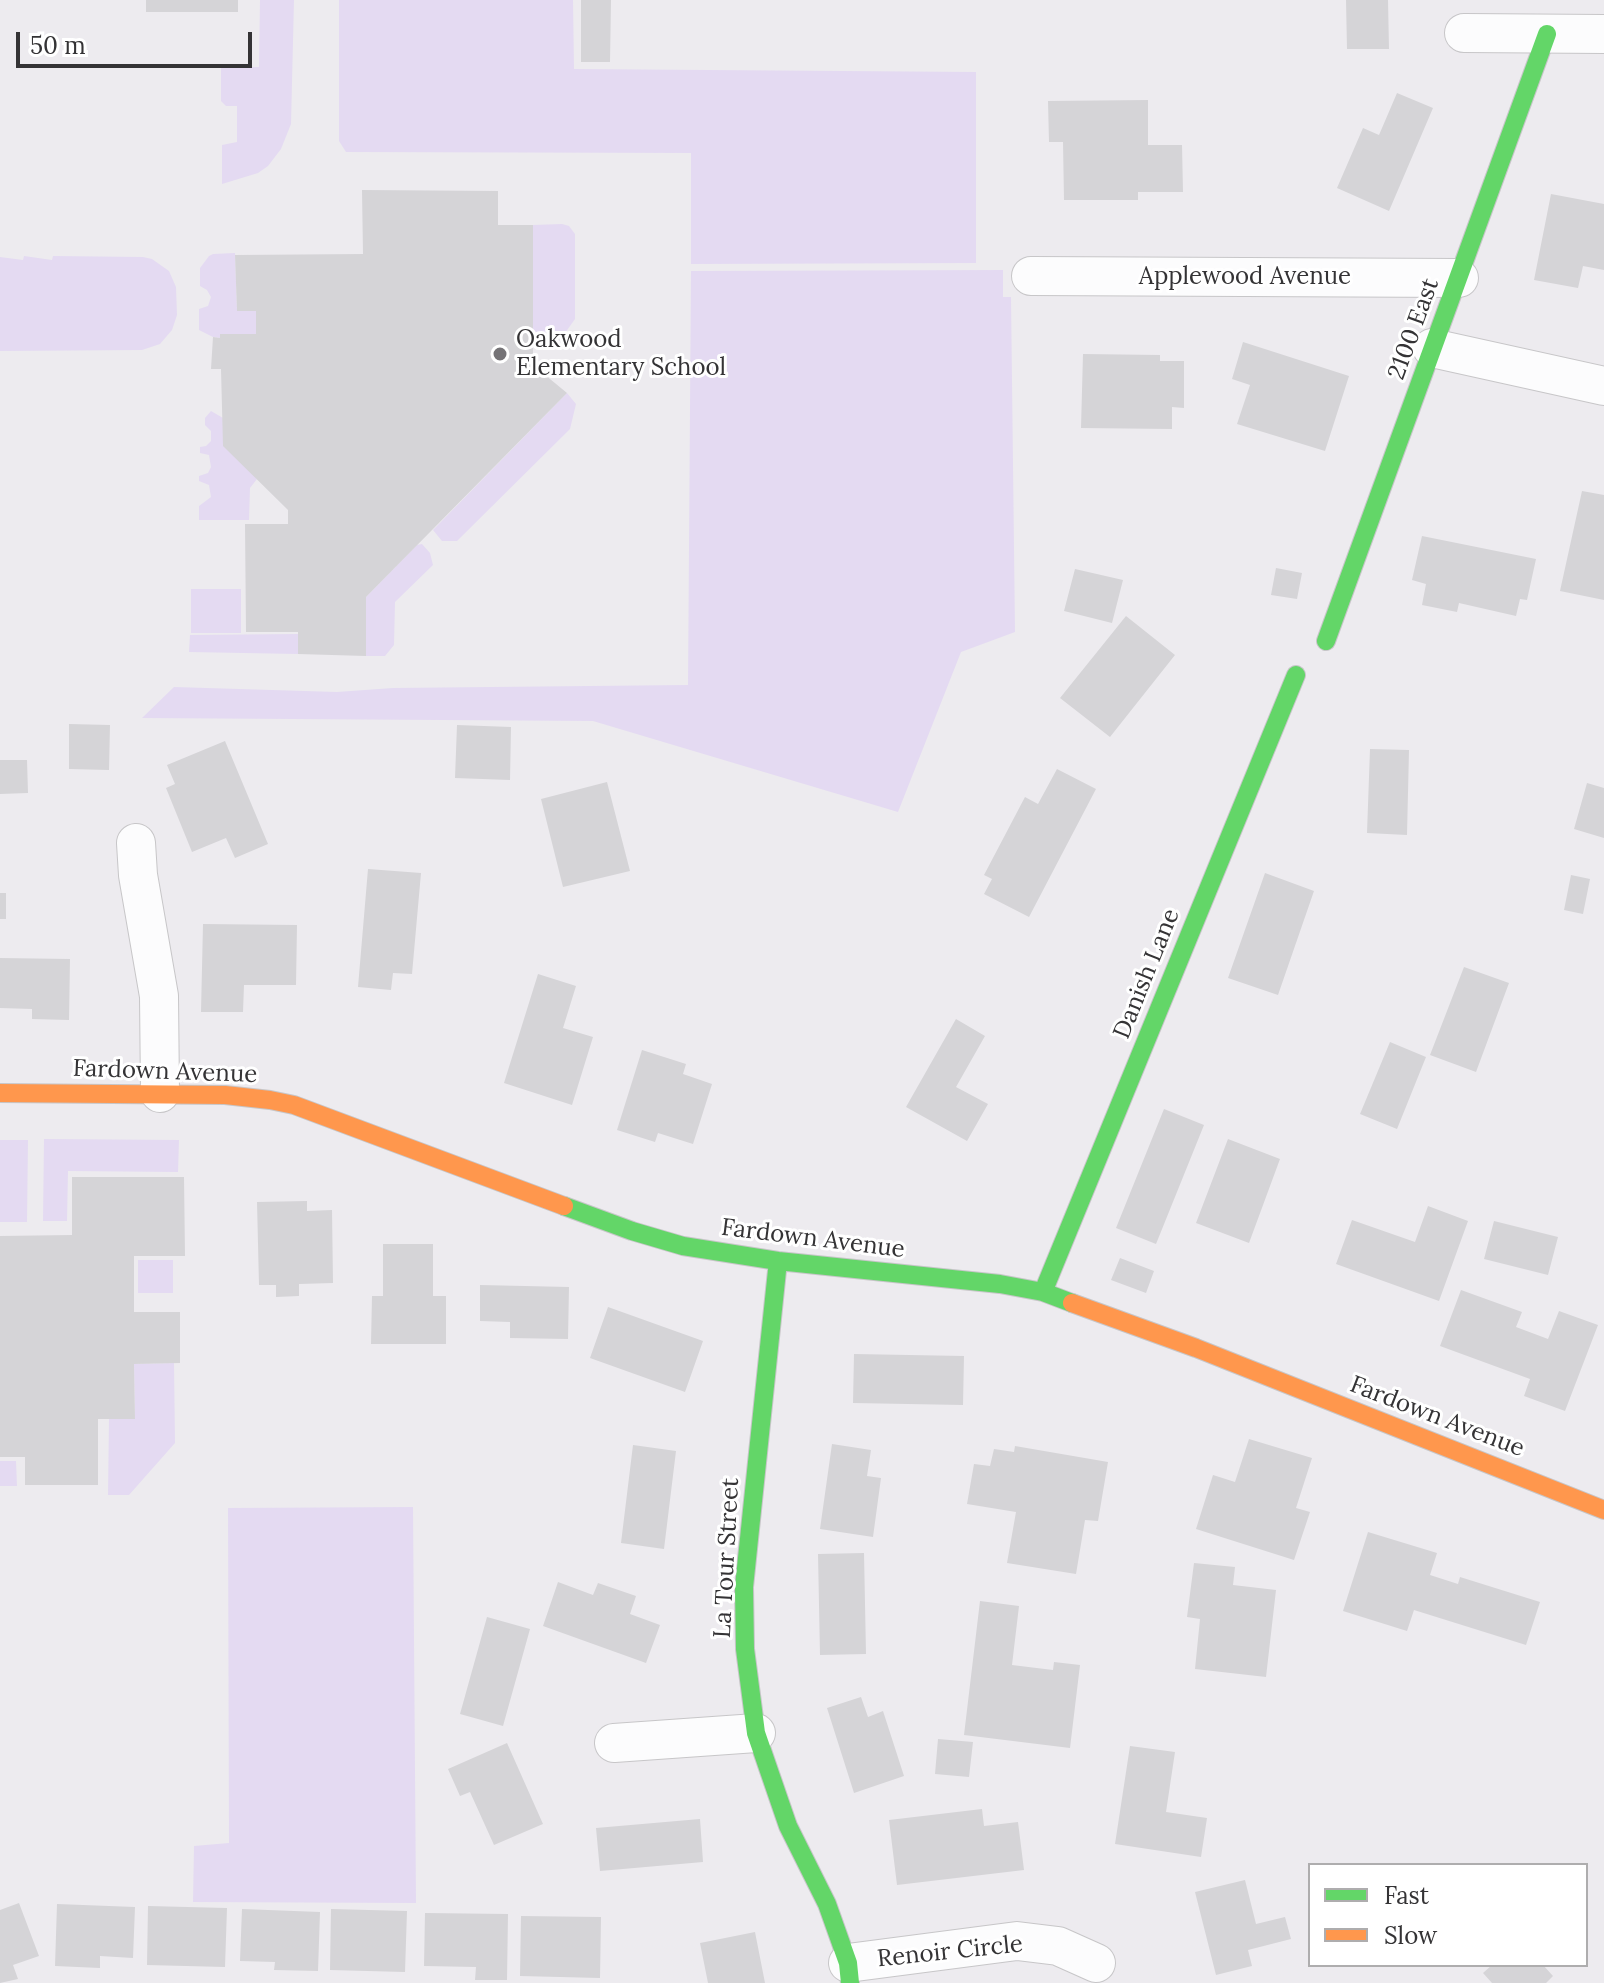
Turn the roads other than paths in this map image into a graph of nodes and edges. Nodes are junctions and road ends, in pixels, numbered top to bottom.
1 (1464, 33) dead end
2 (1547, 34) junction
3 (1604, 34) edge
4 (1031, 276) dead end
5 (1459, 278) junction
6 (1432, 348) junction
7 (1604, 386) edge
8 (1326, 641) dead end
9 (1296, 675) dead end
10 (136, 843) dead end
11 (0, 1093) edge
12 (160, 1093) junction
13 (778, 1261) junction
14 (1043, 1292) junction
15 (1604, 1510) edge
16 (756, 1733) junction
17 (614, 1743) dead end
18 (1096, 1963) dead end
19 (849, 1973) edge

1 - 2 street
2 - 3 street
2 - 5 street, 2100 East
4 - 5 street, Applewood Avenue
5 - 6 street, 2100 East
6 - 7 street
6 - 8 street, 2100 East
9 - 14 street, Danish Lane
10 - 12 street
11 - 12 street, Fardown Avenue
12 - 13 street, Fardown Avenue
13 - 14 street, Fardown Avenue
13 - 16 street, La Tour Street
14 - 15 street, Fardown Avenue
16 - 17 street
16 - 19 street, La Tour Street
18 - 19 street, Renoir Circle

